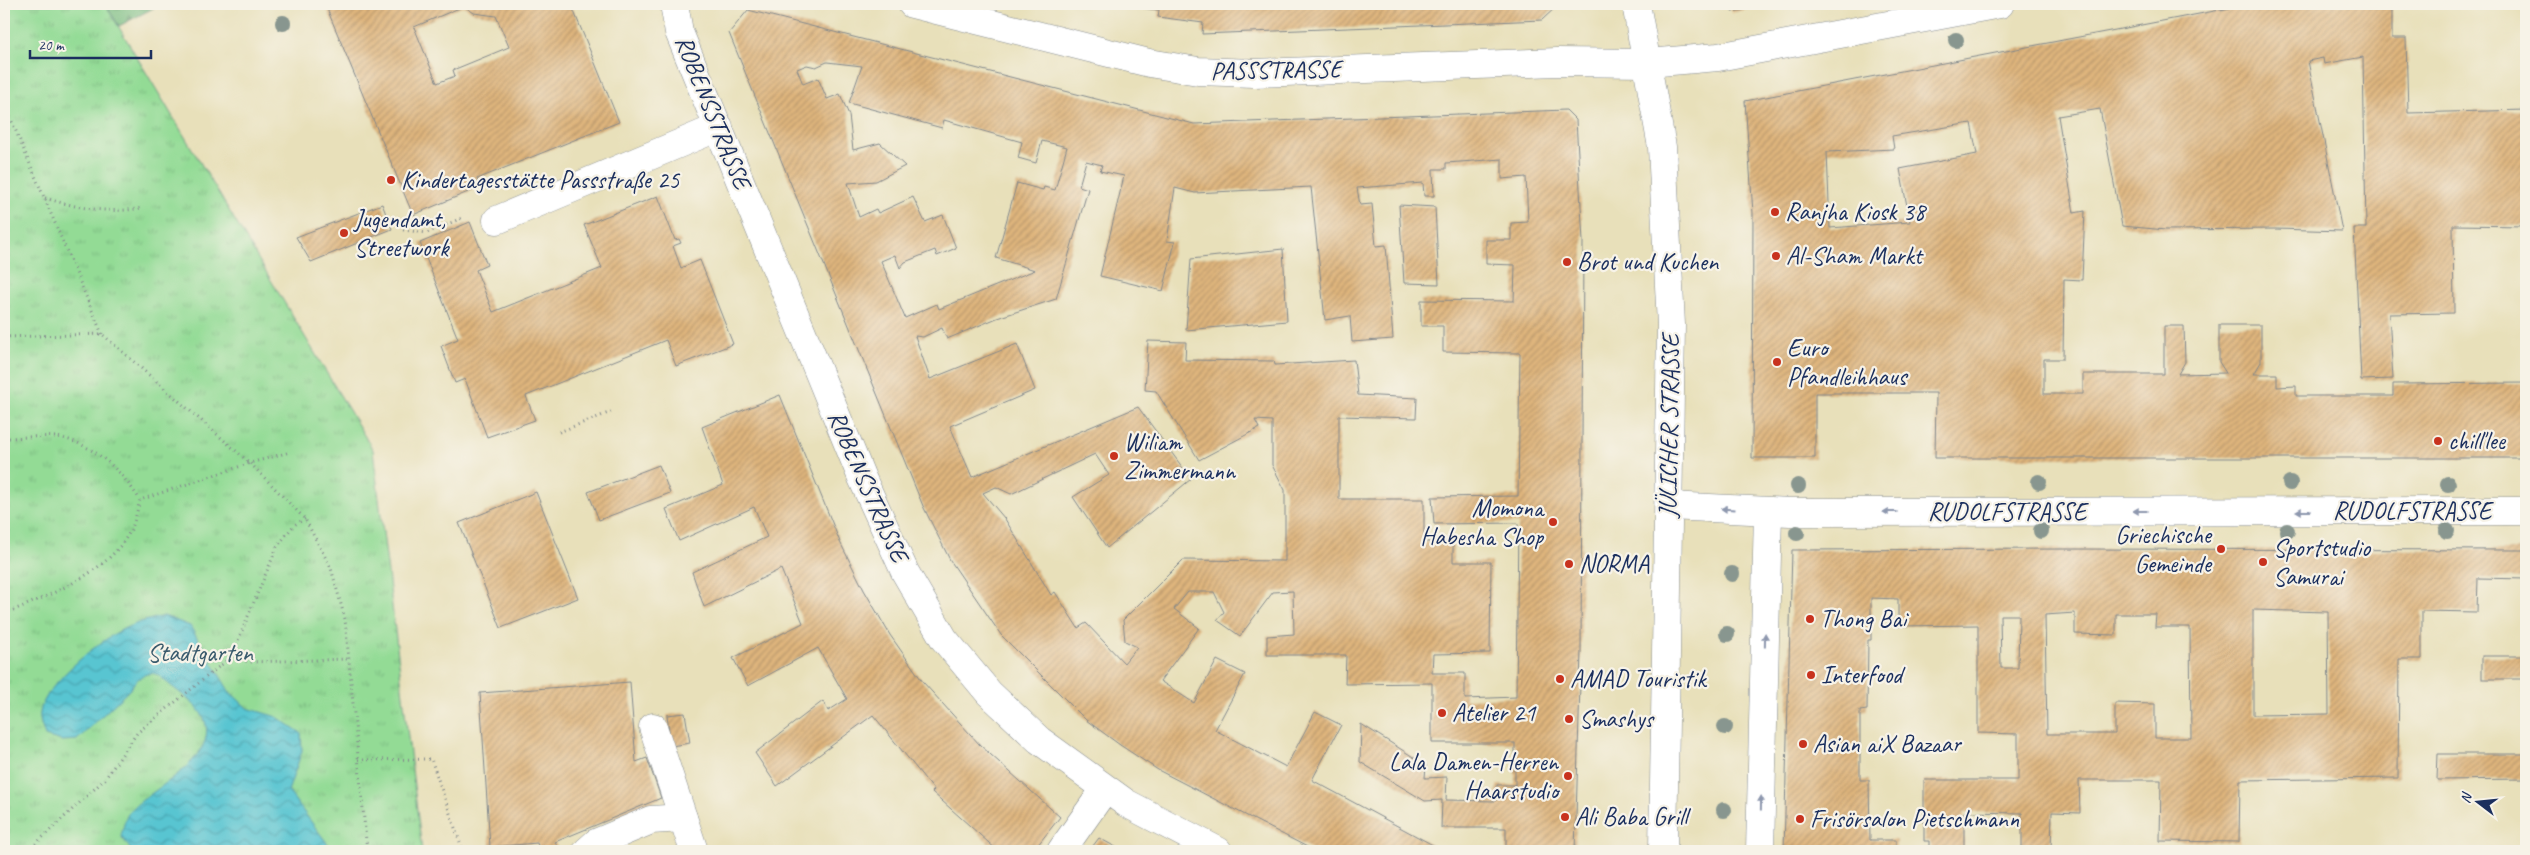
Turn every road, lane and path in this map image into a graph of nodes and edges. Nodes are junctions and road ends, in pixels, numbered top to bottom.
1 (674, 4) edge
2 (912, 4) edge
3 (1636, 4) edge
4 (2000, 4) edge
5 (1648, 63) junction
6 (4, 103) edge
7 (719, 127) junction
8 (45, 198) junction
9 (142, 208) dead end
10 (498, 220) dead end
11 (102, 334) junction
12 (4, 337) edge
13 (611, 412) dead end
14 (559, 432) dead end
15 (4, 438) edge
16 (290, 452) dead end
17 (250, 462) junction
18 (140, 500) junction
19 (1669, 506) junction
20 (2526, 511) edge
21 (1768, 512) junction
22 (305, 519) junction
23 (4, 614) edge
24 (231, 657) junction
25 (348, 659) junction
26 (653, 727) dead end
27 (358, 760) junction
28 (1105, 789) junction
29 (683, 818) junction
30 (28, 851) edge
31 (368, 851) edge
32 (519, 851) edge
33 (587, 851) edge
34 (694, 851) edge
35 (1061, 851) edge
36 (1218, 851) edge
37 (1663, 851) edge
38 (1760, 851) edge

1 - 7 street, ROBENSSTRASSE
2 - 5 street, PASSSTRASSE
3 - 5 street, JÜLICHER STRASSE
4 - 5 street, PASSSTRASSE
5 - 19 street, JÜLICHER STRASSE
6 - 8 path
7 - 10 street
7 - 28 street, ROBENSSTRASSE
8 - 9 path
8 - 11 path
11 - 12 path
11 - 17 path
13 - 14 path
15 - 18 path
16 - 17 path
17 - 18 path
17 - 22 path
18 - 23 path
21 -> 19 street, RUDOLFSTRASSE
19 - 37 street, JÜLICHER STRASSE
20 -> 21 street, RUDOLFSTRASSE
38 -> 21 street
22 - 24 path
22 - 25 path
24 - 25 path
24 - 30 path
25 - 27 path
26 - 29 street
27 - 31 path
27 - 32 path
28 - 35 street
28 - 36 street, ROBENSSTRASSE
29 - 33 street
29 - 34 street

